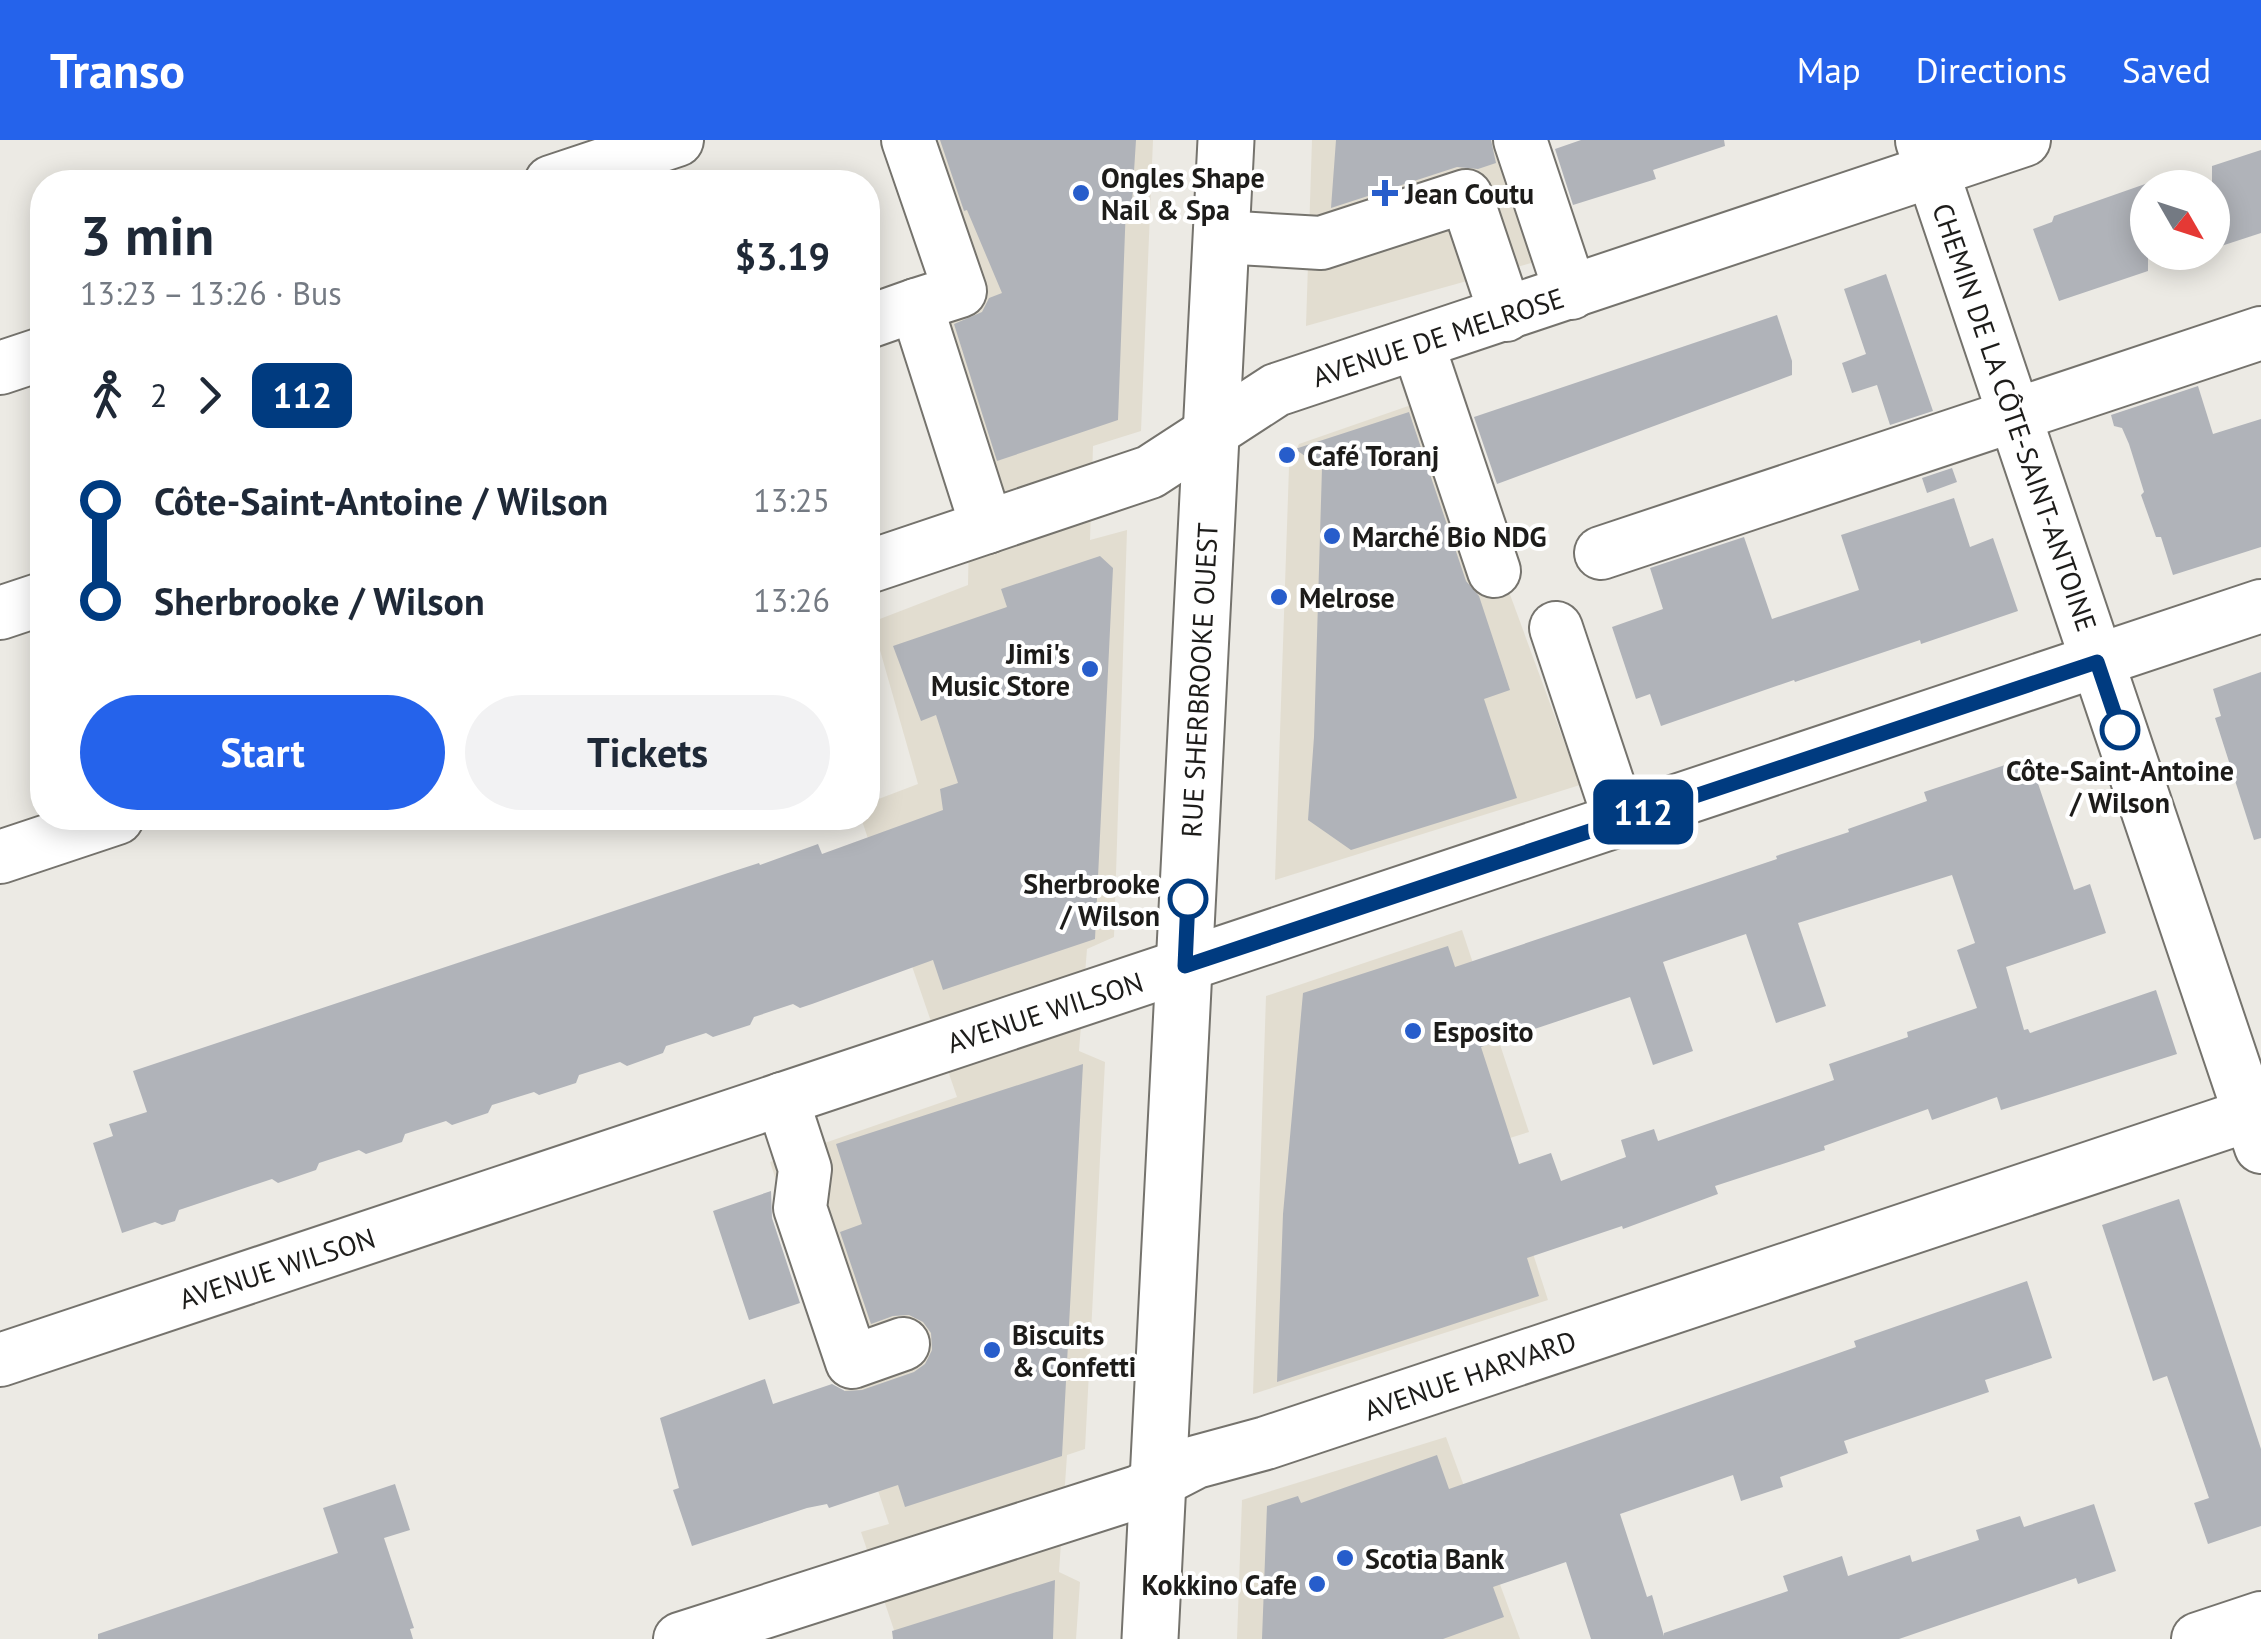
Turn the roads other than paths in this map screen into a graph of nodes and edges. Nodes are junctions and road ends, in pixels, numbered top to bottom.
1 (677, 140) edge
2 (908, 140) edge
3 (1226, 140) edge
4 (1520, 140) edge
5 (2024, 140) edge
6 (1927, 156) edge
7 (587, 170) edge
8 (1221, 237) junction
9 (1571, 293) junction
10 (892, 313) edge
11 (1506, 315) junction
12 (2261, 333) edge
13 (1418, 344) junction
14 (30, 358) edge
15 (0, 368) edge
16 (2014, 414) junction
17 (1210, 432) junction
18 (987, 527) junction
19 (1601, 553) dead end
20 (880, 563) edge
21 (1494, 571) dead end
22 (30, 603) edge
23 (2261, 606) edge
24 (0, 613) edge
25 (1556, 628) dead end
26 (2097, 662) junction
27 (1620, 820) junction
28 (82, 830) edge
29 (0, 857) edge
30 (1185, 966) junction
31 (782, 1099) junction
32 (2257, 1125) edge
33 (903, 1344) dead end
34 (0, 1360) edge
35 (1158, 1481) junction
36 (2261, 1618) edge
37 (680, 1639) edge
38 (1150, 1639) edge
39 (2198, 1639) edge

1 - 7 street
2 - 10 street
3 - 8 main road, RUE SHERBROOKE OUEST
4 - 9 street
5 - 6 street, AVENUE DE MELROSE
6 - 9 street, AVENUE DE MELROSE
6 - 16 street, CHEMIN DE LA CÔTE-SAINT-ANTOINE
8 - 11 street
8 - 17 main road, RUE SHERBROOKE OUEST
9 - 11 street, AVENUE DE MELROSE
10 - 18 street
11 - 13 street, AVENUE DE MELROSE
12 - 16 street
13 - 17 street, AVENUE DE MELROSE
13 - 21 street
14 - 15 street
16 - 19 street
16 - 26 street, CHEMIN DE LA CÔTE-SAINT-ANTOINE
17 - 18 street, AVENUE DE MELROSE
17 - 30 main road, RUE SHERBROOKE OUEST
18 - 20 street, AVENUE DE MELROSE
22 - 24 street
23 - 26 street, AVENUE WILSON
25 - 27 street
26 - 27 street, AVENUE WILSON
26 - 32 street, CHEMIN DE LA CÔTE-SAINT-ANTOINE
27 - 30 street, AVENUE WILSON
28 - 29 street
30 - 31 street, AVENUE WILSON
30 - 35 main road, RUE SHERBROOKE OUEST
31 - 33 street
31 - 34 street, AVENUE WILSON
32 - 35 street, AVENUE HARVARD
35 - 37 street, AVENUE HARVARD
35 - 38 main road, RUE SHERBROOKE OUEST
36 - 39 street

